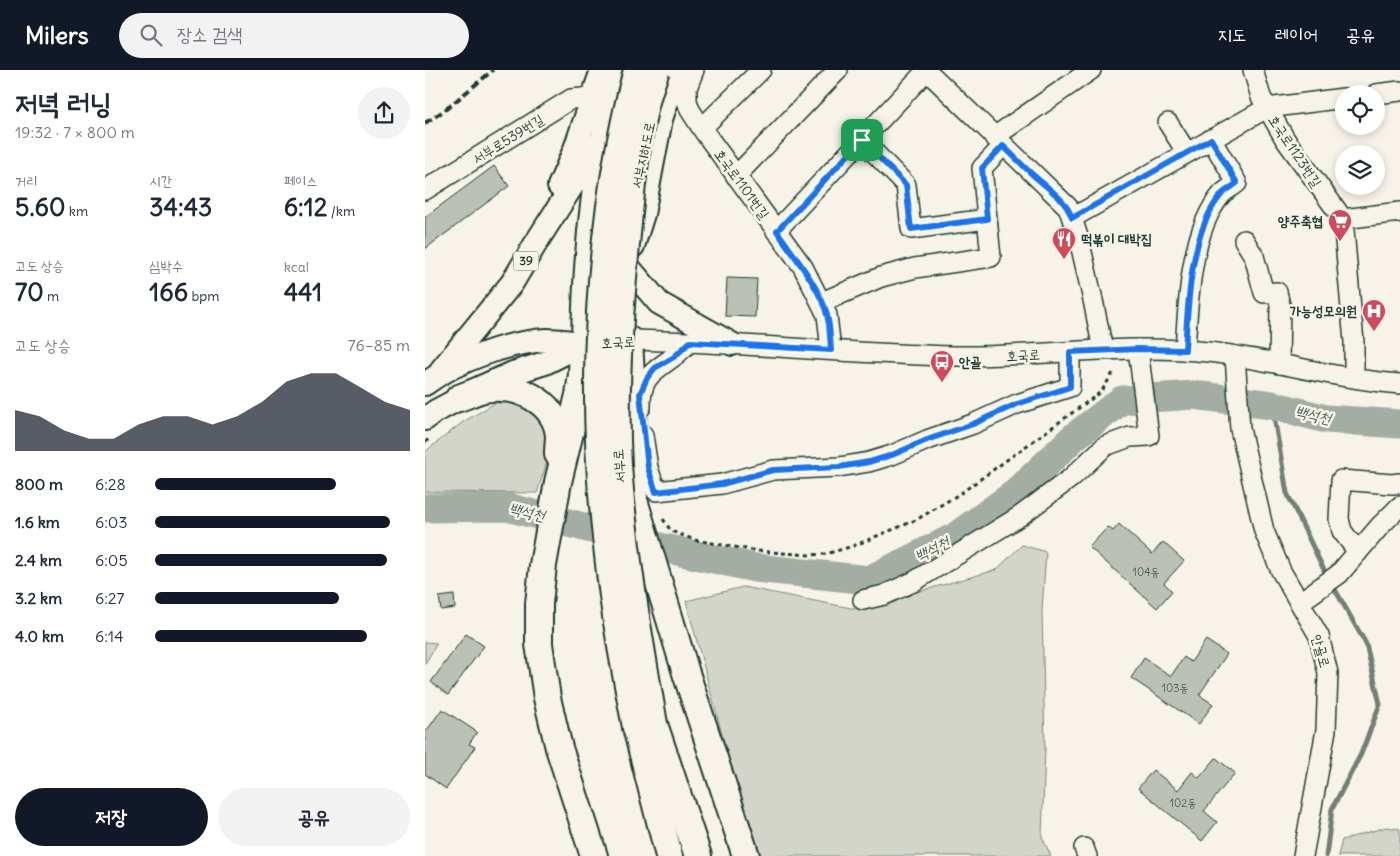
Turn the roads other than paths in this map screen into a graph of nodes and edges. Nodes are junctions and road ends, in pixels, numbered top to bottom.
1 (601, 70) edge
2 (621, 70) edge
3 (637, 70) edge
4 (656, 70) edge
5 (664, 70) edge
6 (678, 70) edge
7 (694, 70) edge
8 (761, 70) edge
9 (839, 70) edge
10 (927, 70) edge
11 (1091, 70) edge
12 (1253, 70) edge
13 (1400, 91) edge
14 (1385, 93) edge
15 (593, 97) junction
16 (1335, 99) edge
17 (1267, 108) junction
18 (1168, 123) dead end
19 (702, 128) junction
20 (602, 138) junction
21 (1211, 139) junction
22 (862, 140) junction
23 (999, 141) junction
24 (1187, 153) junction
25 (736, 176) junction
26 (425, 190) edge
27 (1400, 212) edge
28 (1072, 218) junction
29 (987, 219) junction
30 (1343, 219) junction
31 (777, 231) junction
32 (539, 238) junction
33 (1244, 240) dead end
34 (630, 254) junction
35 (822, 302) junction
36 (638, 340) junction
37 (690, 342) junction
38 (583, 344) junction
39 (732, 344) junction
40 (1138, 349) junction
41 (831, 350) junction
42 (1103, 350) junction
43 (1185, 350) junction
44 (1070, 352) junction
45 (1235, 356) junction
46 (1279, 364) junction
47 (1353, 377) junction
48 (431, 379) edge
49 (1400, 384) edge
50 (459, 398) junction
51 (425, 419) edge
52 (558, 482) junction
53 (1400, 483) edge
54 (645, 496) junction
55 (1400, 506) edge
56 (1358, 552) junction
57 (863, 600) dead end
58 (1300, 602) junction
59 (645, 725) junction
60 (594, 856) edge
61 (669, 856) edge
62 (698, 856) edge
63 (746, 856) edge
64 (1303, 856) edge

1 - 15 main road
2 - 20 main road, 39
3 - 59 highway, 서부로, bridge
4 - 59 highway, 서부로, bridge
5 - 34 main road, 서부지하도로
6 - 34 main road
7 - 19 street, 호국로1101번길
8 - 19 street
9 - 25 street
10 - 22 street
10 - 23 street
11 - 23 street
12 - 17 street, 호국로1123번길
13 - 14 street
15 - 26 street, 서부로539번길
15 - 32 main road
16 - 17 street
17 - 21 street
17 - 30 street, 호국로1123번길
18 - 24 street
19 - 25 street, 호국로1101번길
20 - 32 main road, 39
20 - 38 main road, 39
21 - 24 street
21 - 43 street
22 - 29 street
22 - 31 street
23 - 28 street
23 - 29 street
24 - 28 street
25 - 31 street, 호국로1101번길
27 - 30 street
28 - 42 street
29 - 35 street
30 - 47 street
31 - 35 street, 호국로1101번길
32 - 48 main road, 39
33 - 46 street
34 - 36 main road
34 - 39 main road
35 - 41 street, 호국로1101번길
36 - 37 street, 호국로
36 - 38 main road, 호국로 / 39
36 - 54 highway
37 - 39 street, 호국로
37 - 54 street
38 - 48 main road, 호국로 / 39
38 - 50 main road, 호국로 / 39
38 - 52 highway
39 - 41 street, 호국로
40 - 42 street, 호국로
40 - 43 street, 호국로
40 - 57 street
41 - 44 street, 호국로
42 - 44 street, 호국로
43 - 45 street, 호국로
44 - 54 street
45 - 46 street, 호국로
45 - 58 street, 안골로
46 - 47 street, 호국로
47 - 49 street, 호국로
50 - 51 main road, 호국로 / 39
50 - 52 highway
52 - 60 highway
53 - 56 street
54 - 63 highway
55 - 56 street
56 - 58 street
58 - 64 street, 안골로
59 - 61 highway, 서부로
59 - 62 highway, 서부로

